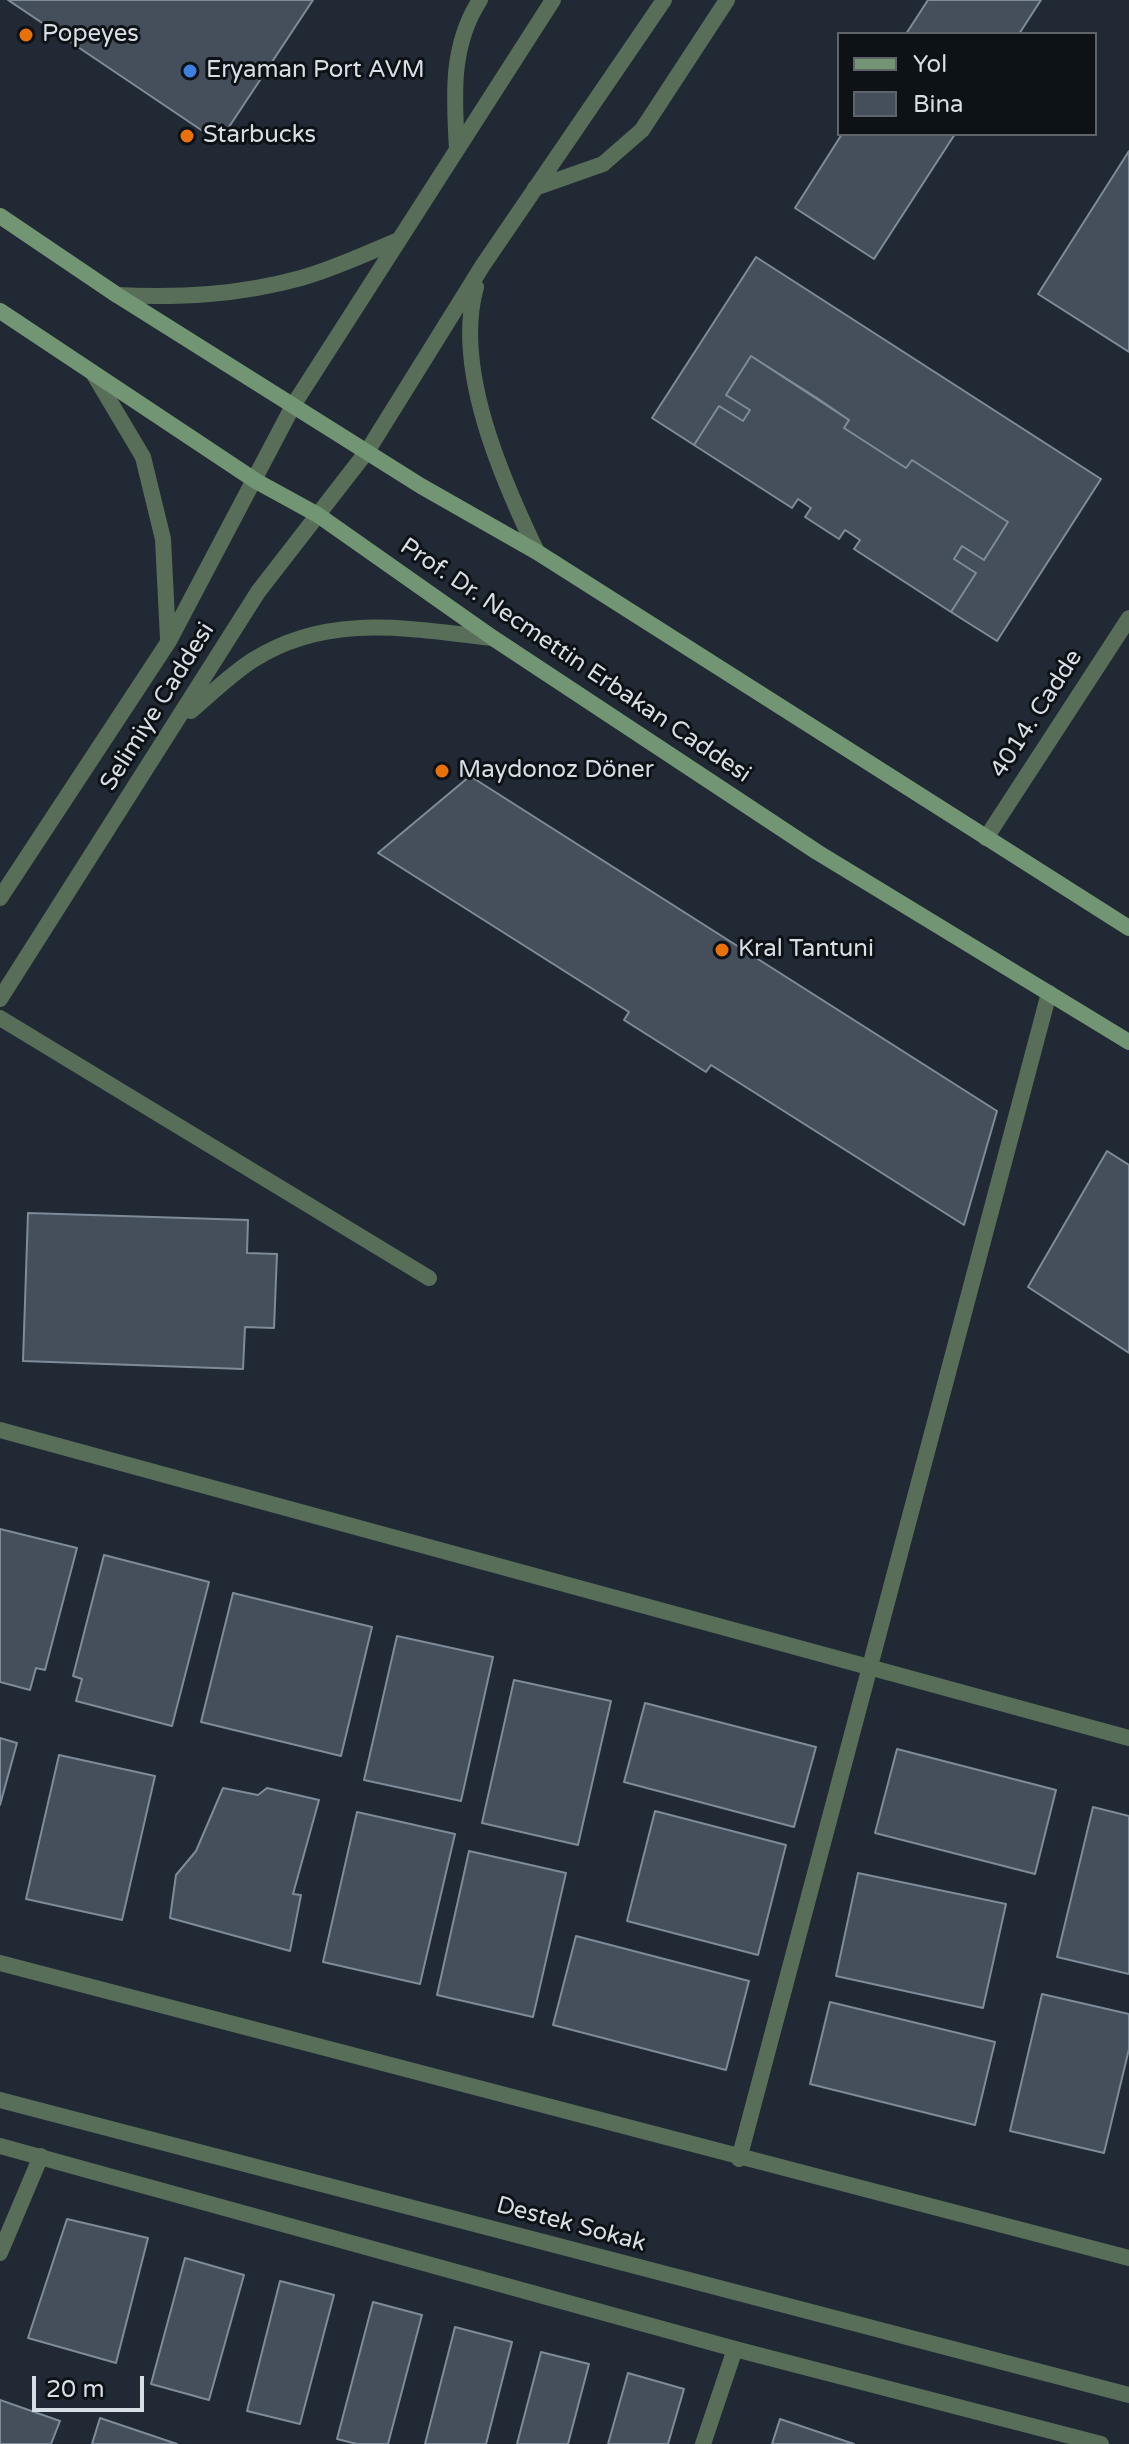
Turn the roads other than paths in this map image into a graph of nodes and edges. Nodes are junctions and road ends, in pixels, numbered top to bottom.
1 (480, 0) edge
2 (553, 0) edge
3 (664, 0) edge
4 (727, 0) edge
5 (457, 149) junction
6 (535, 188) junction
7 (0, 216) edge
8 (399, 240) junction
9 (483, 265) junction
10 (117, 295) junction
11 (0, 311) edge
12 (93, 373) junction
13 (294, 404) junction
14 (368, 450) junction
15 (256, 481) junction
16 (318, 515) junction
17 (537, 552) junction
18 (1129, 618) edge
19 (493, 638) junction
20 (169, 641) junction
21 (180, 719) junction
22 (986, 838) junction
23 (0, 898) edge
24 (1129, 928) edge
25 (1049, 993) junction
26 (0, 999) edge
27 (0, 1018) edge
28 (1129, 1042) edge
29 (429, 1278) dead end
30 (0, 1430) edge
31 (871, 1666) junction
32 (1129, 1738) edge
33 (0, 1963) edge
34 (0, 2100) edge
35 (0, 2146) edge
36 (41, 2156) junction
37 (739, 2159) junction
38 (0, 2253) edge
39 (1129, 2258) edge
40 (735, 2349) junction
41 (1129, 2395) edge
42 (703, 2444) edge
43 (1101, 2444) edge

1 - 5 street
2 - 5 street, Selimiye Caddesi
3 - 6 street
4 - 6 street
5 - 8 street, Selimiye Caddesi
6 - 9 street
7 - 10 main road
8 - 10 street
8 - 13 street, Selimiye Caddesi
9 - 14 street, Selimiye Caddesi
9 - 17 street
10 - 13 main road
11 - 12 main road, Prof. Dr. Necmettin Erbakan Caddesi
12 - 15 main road, Prof. Dr. Necmettin Erbakan Caddesi
12 - 20 street
13 - 14 main road
13 - 15 street, Selimiye Caddesi
14 - 16 street, Selimiye Caddesi
14 - 17 main road
15 - 16 main road, Prof. Dr. Necmettin Erbakan Caddesi
15 - 20 street, Selimiye Caddesi
16 - 19 main road, Prof. Dr. Necmettin Erbakan Caddesi
16 - 21 street, Selimiye Caddesi
17 - 22 main road
18 - 22 street, 4014. Cadde
19 - 21 street
19 - 25 main road, Prof. Dr. Necmettin Erbakan Caddesi
20 - 23 street, Selimiye Caddesi
21 - 26 street, Selimiye Caddesi
22 - 24 main road
25 - 28 main road, Prof. Dr. Necmettin Erbakan Caddesi
25 - 31 street
27 - 29 street
30 - 31 street
31 - 32 street
31 - 37 street
33 - 37 street
34 - 41 street, Destek Sokak
35 - 36 street
36 - 38 street
36 - 40 street
37 - 39 street
40 - 42 street
40 - 43 street

